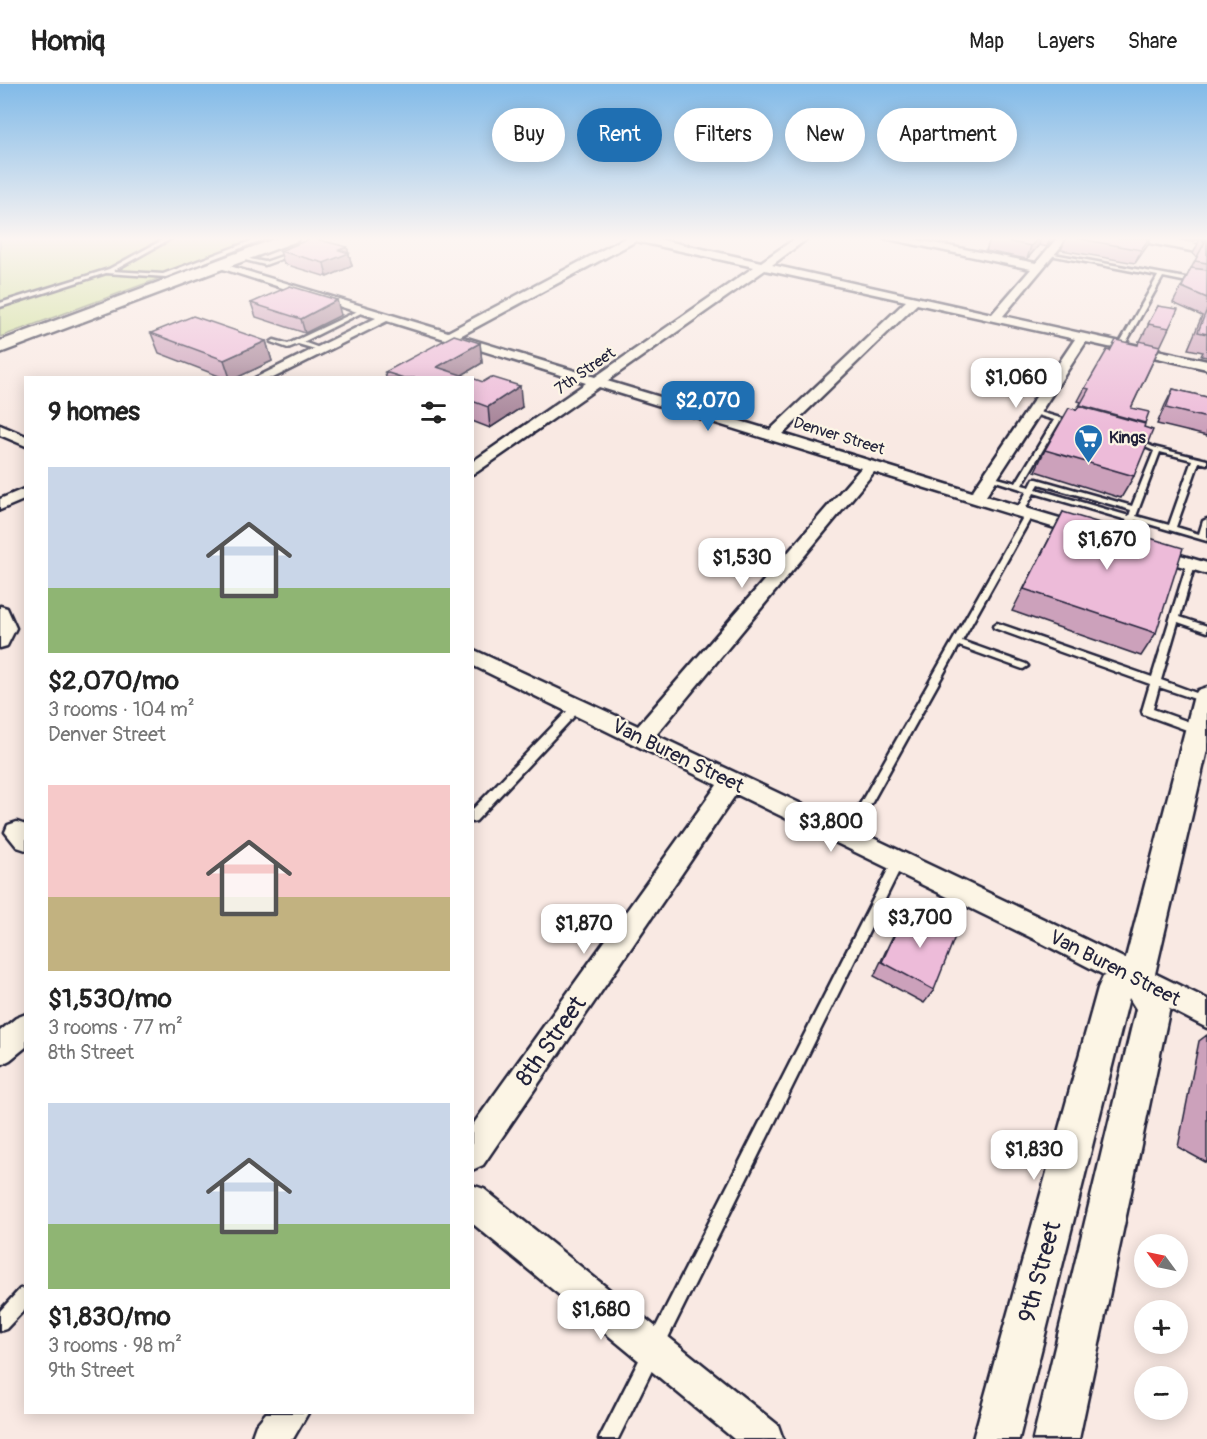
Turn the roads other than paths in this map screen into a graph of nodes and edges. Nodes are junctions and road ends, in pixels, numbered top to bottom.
1 (124, 301) edge
2 (335, 301) edge
3 (515, 301) edge
4 (716, 301) edge
5 (913, 301) edge
6 (920, 301) edge
7 (1009, 301) edge
8 (1147, 301) edge
9 (364, 310) junction
10 (387, 317) junction
11 (995, 318) junction
12 (450, 336) junction
13 (1082, 338) junction
14 (274, 342) dead end
15 (298, 342) junction
16 (1121, 346) junction
17 (0, 347) edge
18 (320, 350) junction
19 (1207, 366) edge
20 (266, 376) edge
21 (599, 382) junction
22 (1033, 412) junction
23 (1058, 419) junction
24 (1080, 425) edge
25 (0, 429) edge
26 (773, 435) junction
27 (1131, 439) edge
28 (24, 441) edge
29 (1158, 450) junction
30 (1196, 459) junction
31 (1207, 462) edge
32 (871, 465) junction
33 (474, 468) edge
34 (990, 478) junction
35 (1018, 486) junction
36 (1032, 490) junction
37 (24, 494) edge
38 (977, 497) junction
39 (0, 505) edge
40 (1025, 512) junction
41 (1133, 515) junction
42 (1207, 521) edge
43 (1172, 528) junction
44 (1205, 538) edge
45 (1112, 540) junction
46 (1191, 564) junction
47 (1207, 569) edge
48 (0, 612) edge
49 (1175, 618) junction
50 (997, 626) dead end
51 (1207, 629) edge
52 (0, 641) edge
53 (957, 642) junction
54 (474, 657) edge
55 (1023, 666) dead end
56 (1156, 682) junction
57 (1207, 698) edge
58 (577, 707) junction
59 (1199, 730) junction
60 (641, 738) junction
61 (732, 782) junction
62 (474, 816) edge
63 (847, 837) junction
64 (898, 861) junction
65 (1137, 980) junction
66 (1207, 1014) edge
67 (24, 1030) edge
68 (0, 1050) edge
69 (474, 1151) edge
70 (474, 1204) edge
71 (24, 1297) edge
72 (0, 1323) edge
73 (653, 1348) junction
74 (288, 1414) edge
75 (270, 1439) edge
76 (608, 1439) edge
77 (764, 1439) edge
78 (996, 1439) edge
79 (1056, 1439) edge

1 - 17 main road
2 - 9 street, Denver Street
3 - 12 street
4 - 21 street, 7th Street
5 - 26 street
6 - 11 street
7 - 11 street
8 - 16 lane
9 - 10 street, Denver Street
9 - 15 lane
10 - 12 street, Denver Street
10 - 18 street
11 - 13 street
12 - 21 street, Denver Street
13 - 16 street
13 - 22 street
14 - 15 lane
15 - 18 lane
16 - 19 street
18 - 20 street
21 - 26 street, Denver Street
21 - 33 street, 7th Street
22 - 23 lane
22 - 34 street
23 - 24 lane
23 - 35 lane
25 - 28 street
26 - 32 street, Denver Street
27 - 29 lane
29 - 30 lane
29 - 41 lane
30 - 31 lane
30 - 43 lane
32 - 38 street, Denver Street
32 - 60 street
34 - 35 lane
34 - 38 street
35 - 36 lane
36 - 40 lane
36 - 41 lane
37 - 39 street
38 - 40 street, Denver Street
40 - 45 street, Denver Street
40 - 53 lane
41 - 43 lane
41 - 45 lane
42 - 44 lane
43 - 44 lane
45 - 46 street, Denver Street
46 - 47 street, Denver Street
46 - 49 lane
48 - 52 street
49 - 51 lane
49 - 56 lane
50 - 56 lane
53 - 55 lane
53 - 63 lane
54 - 58 street, Van Buren Street
56 - 57 lane
56 - 59 lane
57 - 59 street
58 - 60 street, Van Buren Street
58 - 62 lane
59 - 65 street
60 - 61 street, Van Buren Street
61 - 63 street, Van Buren Street
61 - 69 street, 8th Street
63 - 64 street, Van Buren Street
64 - 65 street, Van Buren Street
64 - 73 lane
65 - 66 street, Van Buren Street
65 - 78 street, 9th Street
65 - 79 street
67 - 68 street
70 - 73 street
71 - 72 lane
73 - 76 lane
73 - 77 street
74 - 75 street

